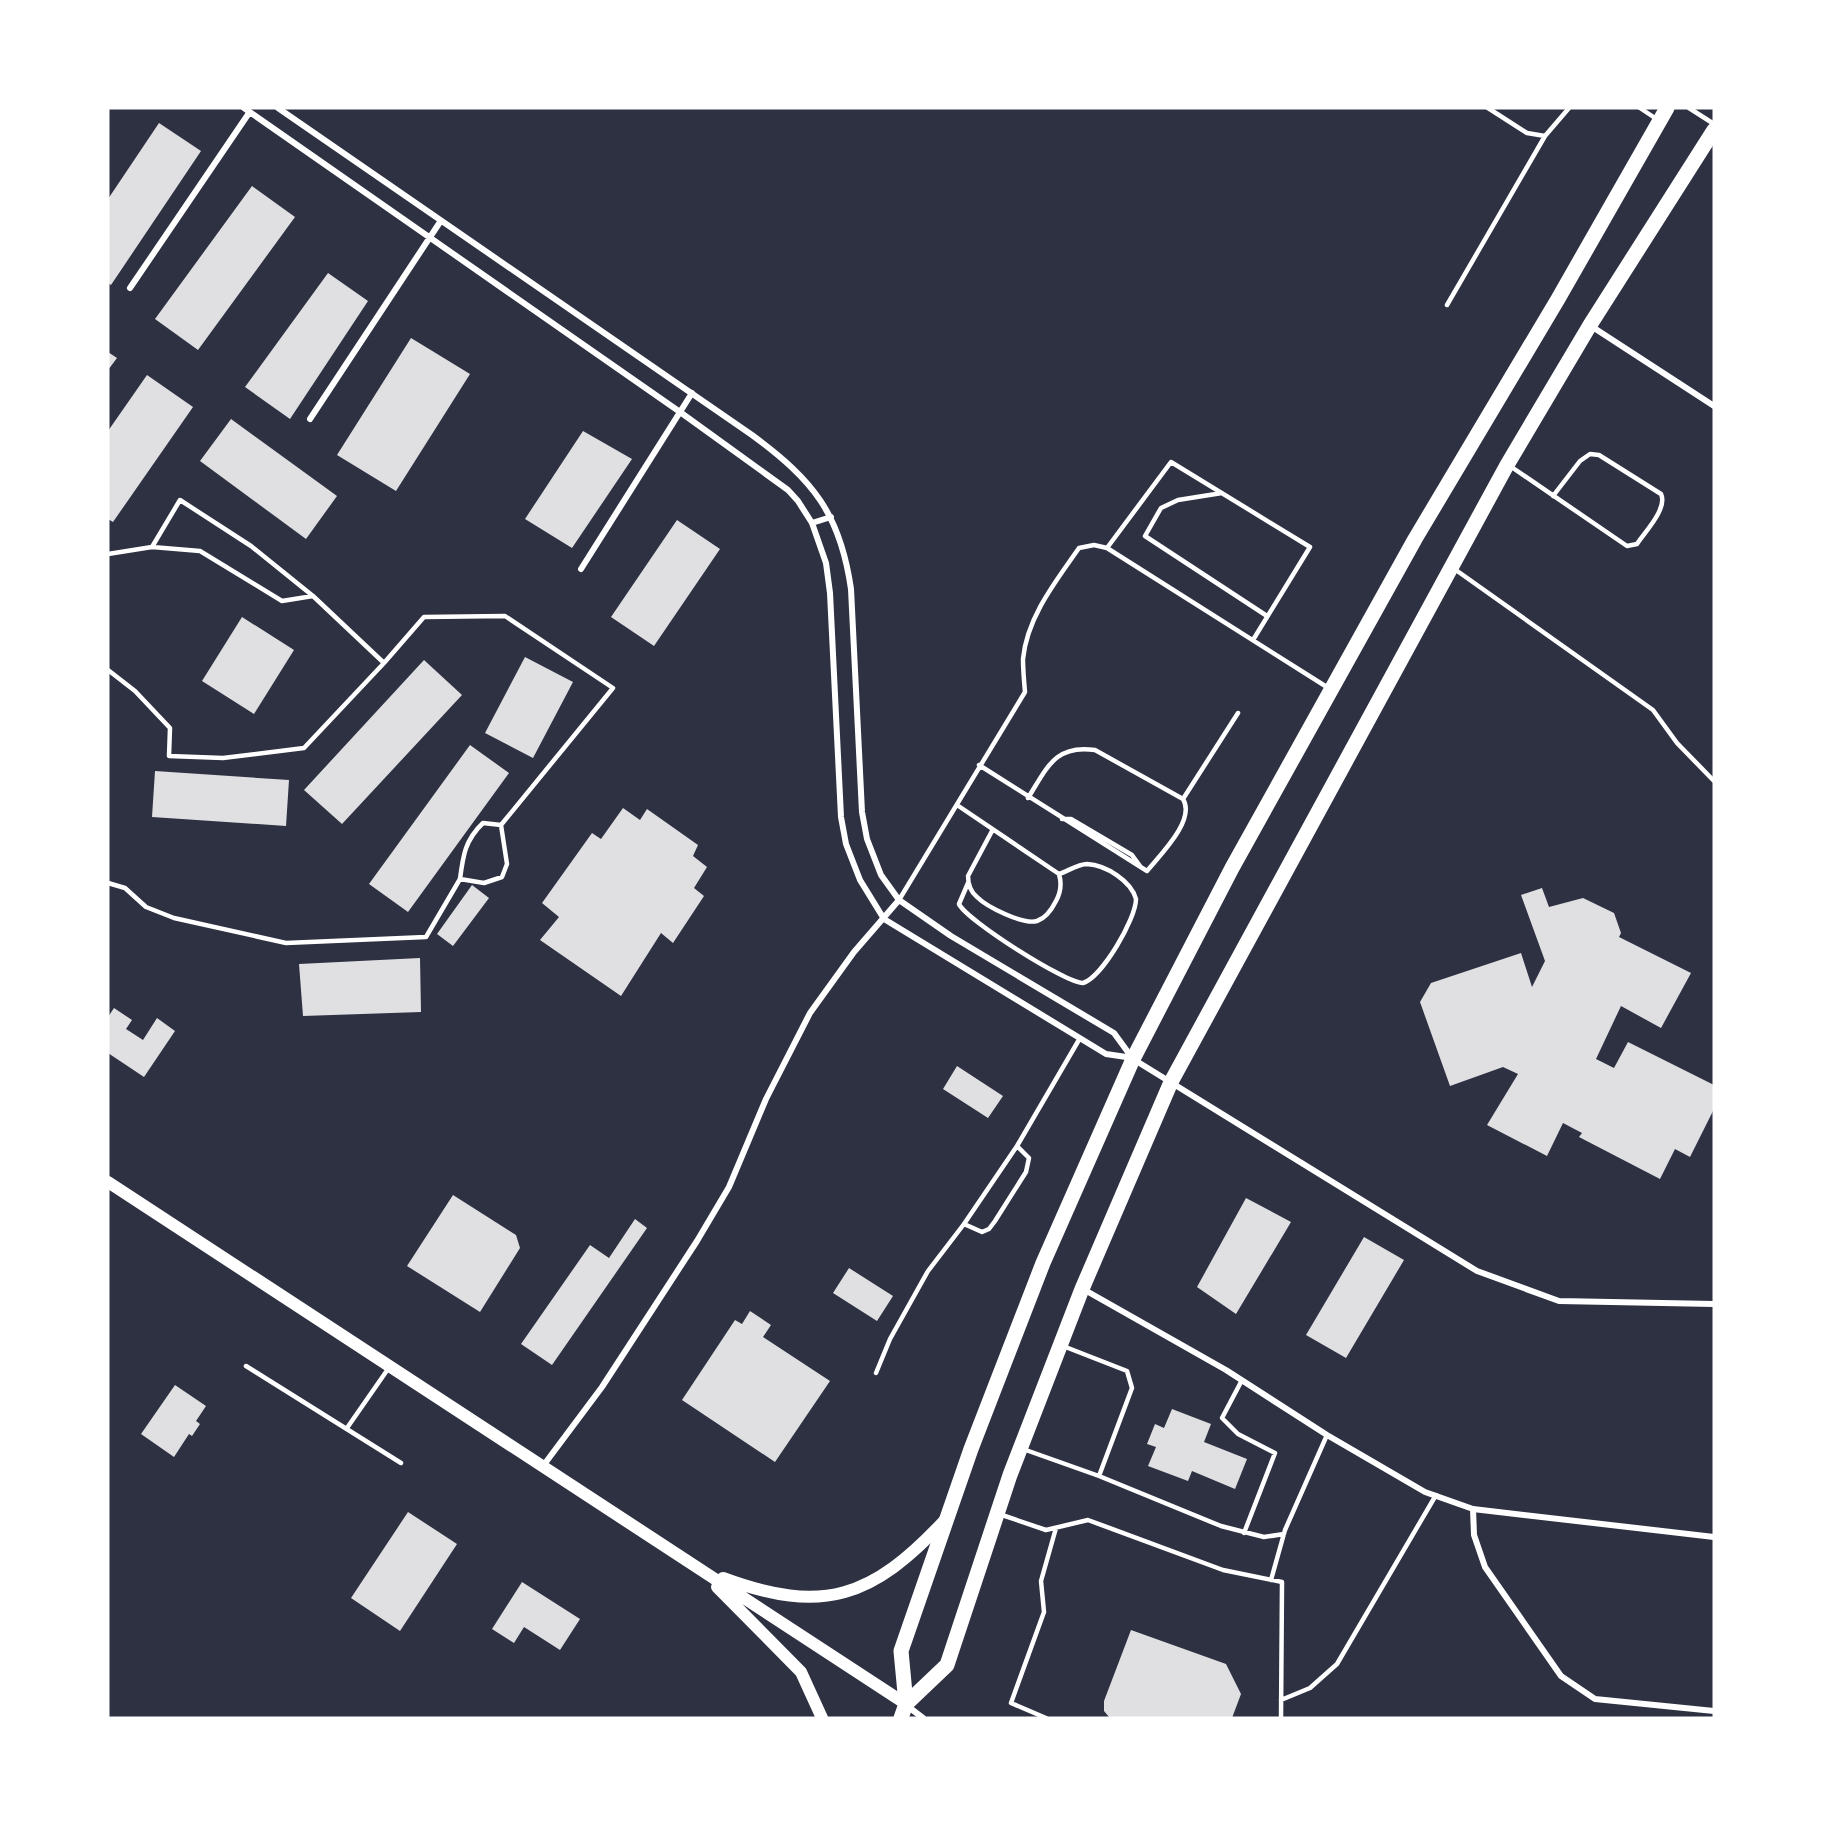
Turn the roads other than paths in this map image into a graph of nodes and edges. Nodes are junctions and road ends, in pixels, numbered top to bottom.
1 (278, 108) edge
2 (1488, 108) edge
3 (1569, 108) edge
4 (1640, 108) edge
5 (1689, 108) edge
6 (247, 111) edge
7 (1664, 115) edge
8 (1714, 124) edge
9 (1714, 130) edge
10 (1545, 136) junction
11 (440, 222) junction
12 (427, 237) junction
13 (130, 288) dead end
14 (1447, 305) dead end
15 (1590, 325) junction
16 (692, 393) junction
17 (1714, 406) edge
18 (680, 412) junction
19 (310, 419) dead end
20 (1507, 465) junction
21 (1222, 493) junction
22 (1553, 496) junction
23 (831, 517) junction
24 (812, 523) junction
25 (152, 547) junction
26 (1107, 548) junction
27 (109, 556) edge
28 (1451, 566) junction
29 (581, 568) dead end
30 (313, 596) junction
31 (1268, 616) junction
32 (1253, 640) junction
33 (384, 663) junction
34 (108, 670) edge
35 (1331, 690) junction
36 (1238, 713) dead end
37 (979, 765) junction
38 (1714, 781) edge
39 (1028, 798) junction
40 (1183, 799) junction
41 (957, 805) junction
42 (501, 825) junction
43 (992, 831) junction
44 (1059, 874) junction
45 (460, 879) junction
46 (108, 883) edge
47 (968, 883) junction
48 (899, 900) junction
49 (884, 919) junction
50 (1080, 1038) junction
51 (1133, 1059) junction
52 (1171, 1082) junction
53 (1017, 1146) junction
54 (108, 1182) edge
55 (964, 1224) junction
56 (1082, 1288) junction
57 (1714, 1304) edge
58 (1060, 1345) junction
59 (246, 1366) dead end
60 (390, 1366) junction
61 (876, 1373) dead end
62 (1242, 1380) junction
63 (347, 1428) junction
64 (1327, 1435) junction
65 (1020, 1448) junction
66 (401, 1463) dead end
67 (542, 1466) junction
68 (1099, 1476) junction
69 (1436, 1495) junction
70 (1473, 1509) junction
71 (997, 1513) junction
72 (947, 1518) junction
73 (1056, 1528) junction
74 (1244, 1533) junction
75 (1284, 1534) junction
76 (1714, 1537) edge
77 (702, 1571) junction
78 (1271, 1580) junction
79 (1281, 1701) junction
80 (904, 1711) edge
81 (1714, 1711) edge
82 (822, 1718) edge
83 (923, 1718) edge
84 (1047, 1718) edge
85 (1281, 1718) edge

1 - 11 street
2 - 10 lane
3 - 10 lane
4 - 7 lane
5 - 8 lane
6 - 12 street
6 - 13 street
7 - 35 main road
9 - 15 main road
10 - 14 lane
11 - 12 street
11 - 16 street
12 - 18 street
12 - 19 street
15 - 17 street
15 - 20 main road
16 - 18 street
16 - 23 street
18 - 24 street
18 - 29 street
20 - 22 lane
20 - 28 main road
21 - 26 lane
21 - 31 lane
21 - 31 lane
22 - 22 lane
23 - 24 street
23 - 48 street
24 - 49 street
25 - 27 lane
25 - 30 lane
25 - 30 lane
26 - 32 lane
26 - 37 lane
28 - 38 lane
28 - 52 main road
30 - 33 lane
31 - 32 lane
32 - 35 lane
33 - 34 lane
33 - 42 lane
35 - 51 main road
36 - 40 lane
37 - 39 lane
37 - 41 lane
39 - 40 lane
39 - 40 lane
41 - 43 lane
41 - 48 lane
42 - 45 lane
42 - 45 lane
43 - 44 lane
43 - 47 lane
44 - 47 lane
44 - 47 lane
45 - 46 lane
48 - 49 street
48 - 51 street
49 - 50 street
49 - 67 street
50 - 51 street
50 - 53 lane
51 - 52 street
51 - 72 main road
52 - 56 main road
52 - 57 street
53 - 55 lane
53 - 55 lane
54 - 60 main road
55 - 61 lane
56 - 58 main road
56 - 62 street
58 - 65 main road
58 - 68 lane
59 - 63 lane
60 - 63 lane
60 - 67 main road
62 - 64 street
62 - 74 lane
63 - 66 lane
64 - 69 street
64 - 75 lane
65 - 68 lane
65 - 71 main road
67 - 77 main road
68 - 74 lane
69 - 70 street
69 - 79 lane
70 - 76 street
70 - 81 street
71 - 73 lane
71 - 80 main road
72 - 77 main road
72 - 80 main road
73 - 78 lane
73 - 84 lane
74 - 75 lane
75 - 78 lane
77 - 80 main road
77 - 82 main road
78 - 79 lane
79 - 85 lane
80 - 83 street

